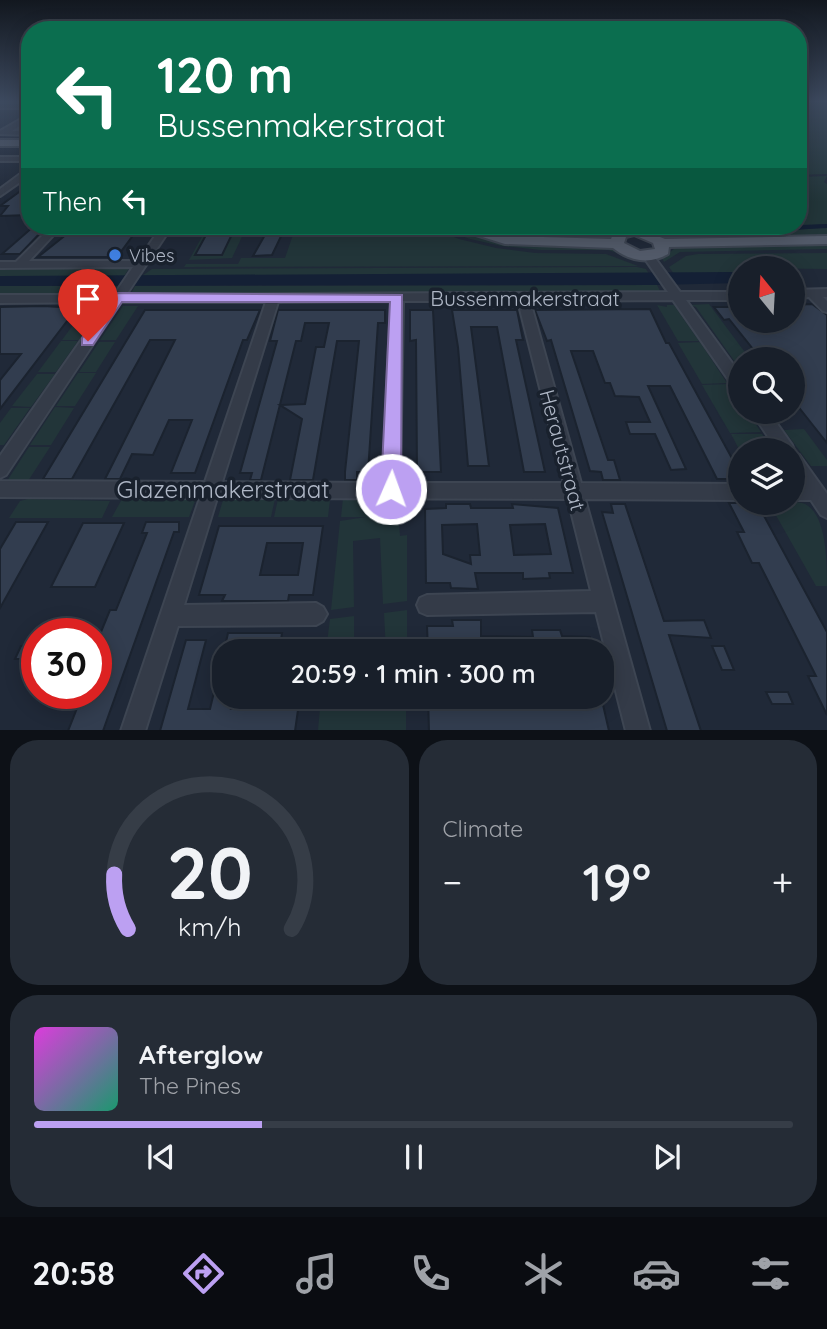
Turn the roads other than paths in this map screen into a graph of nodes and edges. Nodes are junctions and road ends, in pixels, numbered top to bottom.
1 (21, 135) edge
2 (1, 139) edge
3 (21, 143) edge
4 (0, 159) edge
5 (21, 159) edge
6 (21, 178) edge
7 (0, 193) edge
8 (48, 235) edge
9 (161, 235) edge
10 (486, 235) edge
11 (621, 235) edge
12 (650, 235) edge
13 (827, 240) edge
14 (662, 243) junction
15 (617, 244) junction
16 (648, 256) junction
17 (0, 265) edge
18 (19, 265) junction
19 (139, 267) junction
20 (675, 292) junction
21 (805, 293) edge
22 (812, 293) junction
23 (827, 293) edge
24 (119, 295) junction
25 (728, 295) edge
26 (397, 298) junction
27 (523, 298) junction
28 (0, 299) edge
29 (273, 299) junction
30 (827, 308) edge
31 (728, 368) edge
32 (0, 470) edge
33 (805, 477) edge
34 (210, 488) junction
35 (0, 489) edge
36 (391, 489) junction
37 (575, 492) junction
38 (728, 492) edge
39 (805, 492) edge
40 (815, 492) junction
41 (827, 509) edge
42 (605, 601) junction
43 (427, 606) dead end
44 (316, 614) dead end
45 (170, 616) junction
46 (133, 730) edge
47 (638, 730) edge

1 - 2 street
2 - 3 main road
4 - 5 street
6 - 7 street
8 - 18 street
9 - 19 street
10 - 15 main road
11 - 15 main road
12 - 14 main road
13 - 14 main road
14 - 16 main road
15 - 16 main road
16 - 20 street
17 - 18 street
18 - 19 street
19 - 24 street
20 - 25 street, Bussenmakerstraat
20 - 27 street, Bussenmakerstraat
20 - 31 street
21 - 22 street
22 - 23 street
22 - 30 street
24 - 28 street, Bussenmakerstraat
24 - 29 street, Bussenmakerstraat
24 - 32 street
26 - 27 street, Bussenmakerstraat
26 - 29 street, Bussenmakerstraat
26 - 36 street
27 - 37 street, Herautstraat
29 - 34 street
33 - 40 street
34 - 35 street, Glazenmakerstraat
34 - 36 street, Glazenmakerstraat
34 - 45 street
36 - 37 street, Glazenmakerstraat
37 - 38 street, Glazenmakerstraat
37 - 42 street, Herautstraat
39 - 40 street
40 - 41 street
42 - 43 street
42 - 47 street, Herautstraat
44 - 45 street
45 - 46 street

